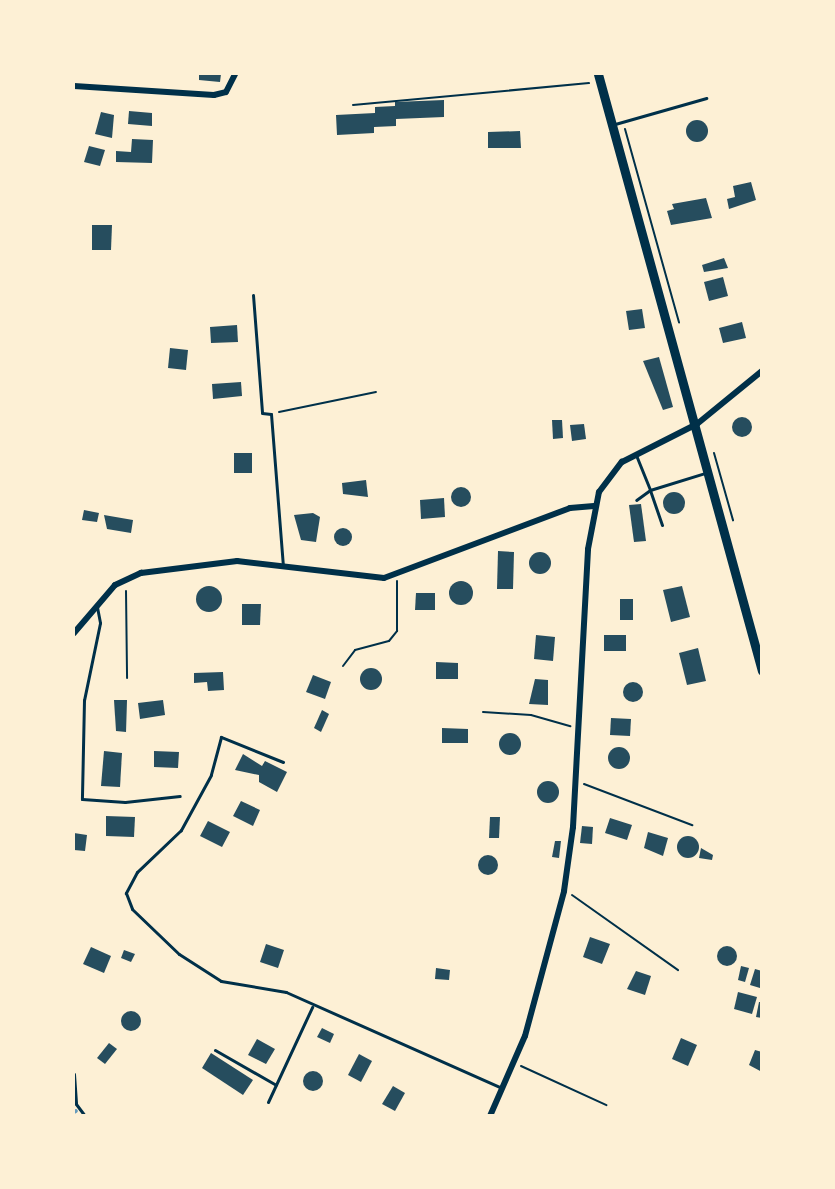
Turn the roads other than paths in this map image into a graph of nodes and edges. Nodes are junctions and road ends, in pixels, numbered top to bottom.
1 (235, 74) edge
2 (600, 78) edge
3 (74, 86) edge
4 (706, 98) dead end
5 (615, 124) junction
6 (253, 295) dead end
7 (762, 371) edge
8 (697, 424) junction
9 (635, 453) junction
10 (709, 470) junction
11 (650, 490) junction
12 (636, 500) dead end
13 (594, 506) junction
14 (662, 525) dead end
15 (283, 567) junction
16 (97, 605) junction
17 (74, 633) edge
18 (762, 671) edge
19 (283, 762) dead end
20 (180, 796) dead end
21 (312, 1007) junction
22 (215, 1050) dead end
23 (74, 1074) edge
24 (276, 1085) junction
25 (504, 1089) junction
26 (268, 1102) dead end
27 (85, 1116) edge
28 (489, 1116) edge

1 - 3 street
2 - 5 main road
4 - 5 lane
5 - 8 main road
6 - 15 lane
7 - 8 street
8 - 9 street
8 - 10 main road
9 - 11 lane
9 - 13 street
10 - 11 lane
10 - 18 main road
11 - 12 lane
11 - 14 lane
13 - 15 street
13 - 25 street
15 - 16 street
16 - 17 street
16 - 20 lane
19 - 21 lane
21 - 24 lane
21 - 25 lane
22 - 24 lane
23 - 27 lane
24 - 26 lane
25 - 28 street

